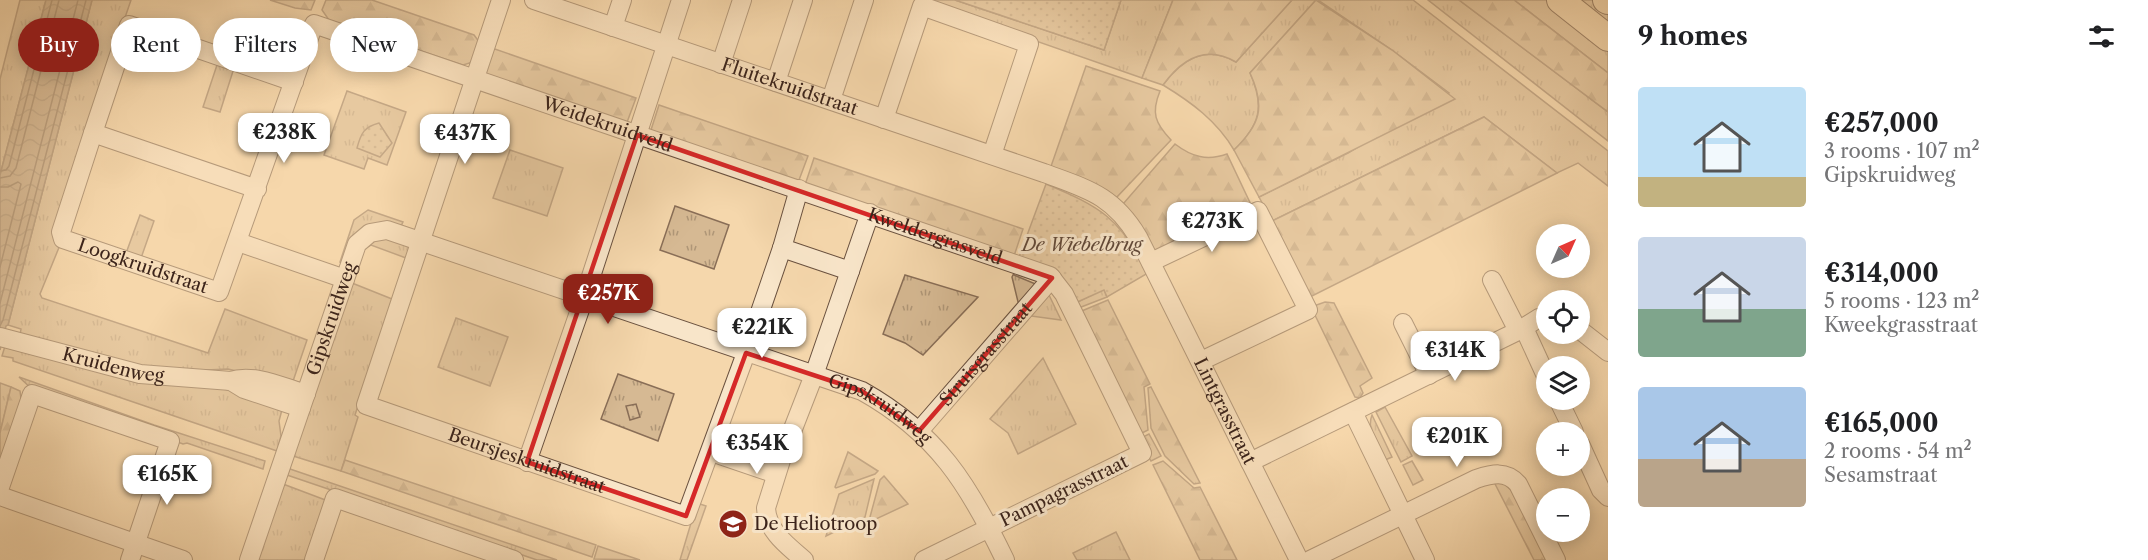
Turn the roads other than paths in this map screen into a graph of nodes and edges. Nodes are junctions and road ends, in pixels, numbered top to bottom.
1 (501, 0) edge
2 (534, 0) edge
3 (622, 0) edge
4 (681, 0) edge
5 (742, 0) edge
6 (803, 0) edge
7 (864, 0) edge
8 (1560, 0) edge
9 (559, 4) edge
10 (613, 27) junction
11 (1608, 38) edge
12 (667, 45) junction
13 (721, 64) junction
14 (474, 78) junction
15 (294, 82) junction
16 (776, 82) junction
17 (831, 100) junction
18 (884, 119) junction
19 (93, 133) junction
20 (637, 135) junction
21 (992, 155) junction
22 (1044, 173) joint
23 (257, 189) junction
24 (799, 189) junction
25 (870, 213) junction
26 (421, 241) junction
27 (238, 242) junction
28 (782, 248) junction
29 (1151, 262) junction
30 (850, 272) junction
31 (1052, 278) junction
32 (345, 279) junction
33 (1492, 280) dead end
34 (584, 297) junction
35 (1536, 320) edge
36 (1403, 323) dead end
37 (1521, 329) junction
38 (4, 338) edge
39 (1590, 338) edge
40 (1608, 352) edge
41 (746, 353) junction
42 (1536, 357) edge
43 (1201, 361) junction
44 (814, 375) junction
45 (1429, 375) junction
46 (303, 401) junction
47 (1353, 412) junction
48 (919, 431) junction
49 (720, 455) dead end
50 (527, 462) junction
51 (1250, 462) junction
52 (1590, 466) edge
53 (773, 473) junction
54 (0, 487) edge
55 (0, 496) edge
56 (1608, 497) edge
57 (1403, 515) junction
58 (990, 528) junction
59 (133, 552) edge
60 (495, 557) edge
61 (183, 560) edge
62 (249, 560) edge
63 (314, 560) edge
64 (514, 560) edge
65 (804, 560) edge
66 (924, 560) edge
67 (1005, 560) edge
68 (1299, 560) edge
69 (1310, 560) edge
70 (1425, 560) edge
71 (1556, 560) edge

1 - 14 street
2 - 9 street, Fluitekruidstraat
3 - 10 street
4 - 12 street
5 - 13 street
6 - 16 street
7 - 17 street
8 - 11 highway
9 - 10 street, Fluitekruidstraat
10 - 12 street, Fluitekruidstraat
12 - 13 street, Fluitekruidstraat
12 - 20 street
13 - 16 street, Fluitekruidstraat
14 - 15 street, Weidekruidveld
14 - 20 street, Weidekruidveld
14 - 26 street
15 - 19 street
15 - 23 street
16 - 17 street, Fluitekruidstraat
17 - 18 street, Fluitekruidstraat
18 - 21 street, Fluitekruidstraat
18 - 21 street
19 - 23 street
19 - 27 street, Loogkruidstraat
20 - 24 street, Weidekruidveld
20 - 34 street
21 - 22 street, Fluitekruidstraat
22 - 29 street, Lintgrasstraat
23 - 27 street
24 - 25 street, Kweldergrasveld
24 - 28 street
25 - 30 street
25 - 31 street, Kweldergrasveld
26 - 32 street, Gipskruidweg
26 - 34 street, Gipskruidweg
26 - 50 street, Beursjeskruidstraat
27 - 32 street
28 - 30 street
28 - 41 street
29 - 43 street, Lintgrasstraat
29 - 43 street
30 - 44 street
31 - 48 street, Struisgrasstraat
31 - 58 street, Pampagrasstraat
32 - 46 street, Gipskruidweg
33 - 37 street
34 - 41 street, Gipskruidweg
34 - 50 street
35 - 37 street
36 - 45 street
37 - 42 street
37 - 45 street
38 - 46 street, Kruidenweg
39 - 40 street
41 - 44 street, Gipskruidweg
41 - 50 street, Beursjeskruidstraat
43 - 51 street, Lintgrasstraat
44 - 48 street, Gipskruidweg
44 - 53 street
45 - 47 street
46 - 62 street, Gipskruidweg
47 - 51 street
47 - 57 street
48 - 58 street, Gipskruidweg
49 - 53 street
51 - 68 street, Lintgrasstraat
52 - 56 street
53 - 65 street
54 - 59 street
55 - 59 street
57 - 69 street
57 - 70 street
57 - 71 street
58 - 66 street, Pampagrasstraat
58 - 67 street, Gipskruidweg
59 - 61 street
60 - 63 street
60 - 64 street

